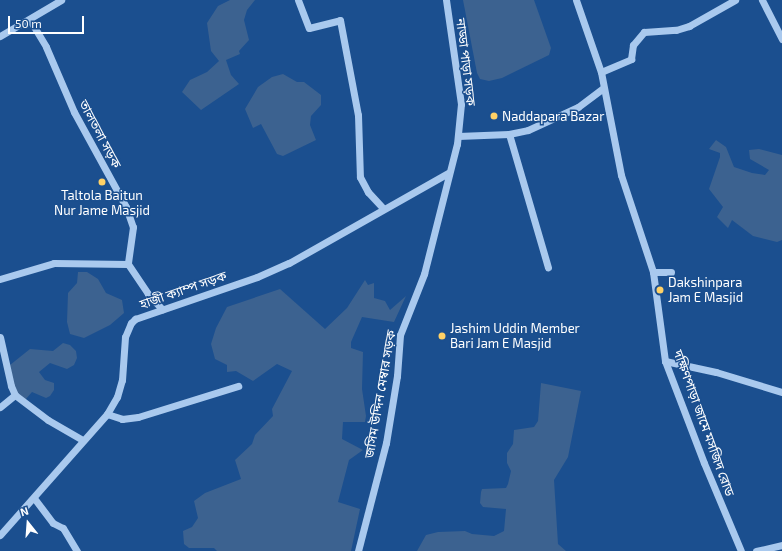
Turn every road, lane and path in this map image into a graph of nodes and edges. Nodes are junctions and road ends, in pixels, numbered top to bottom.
1 (61, 0) edge
2 (298, 0) edge
3 (446, 0) edge
4 (576, 0) edge
5 (735, 0) edge
6 (762, 0) edge
7 (30, 20) junction
8 (0, 36) edge
9 (782, 39) edge
10 (601, 72) junction
11 (603, 88) junction
12 (509, 134) junction
13 (458, 136) junction
14 (448, 173) junction
15 (383, 208) junction
16 (128, 264) junction
17 (548, 267) dead end
18 (653, 272) junction
19 (671, 272) dead end
20 (0, 279) edge
21 (162, 309) junction
22 (0, 337) edge
23 (666, 361) junction
24 (238, 386) dead end
25 (782, 392) edge
26 (15, 395) junction
27 (0, 407) edge
28 (107, 414) junction
29 (82, 440) junction
30 (34, 498) junction
31 (0, 535) edge
32 (782, 546) edge
33 (77, 551) edge
34 (358, 551) edge
35 (741, 551) edge
36 (756, 551) edge

1 - 7 street
2 - 15 street
3 - 13 street, নাড্ডা পাড়া সড়ক
4 - 10 street, দক্ষিণপাড়া জামে মসজিদ রোড
5 - 10 street
6 - 9 street
7 - 8 street
7 - 16 street, তালতলা সড়ক
10 - 11 street, দক্ষিণপাড়া জামে মসজিদ রোড
11 - 12 street
11 - 18 street, দক্ষিণপাড়া জামে মসজিদ রোড
12 - 13 street
12 - 17 street
13 - 14 street, নাড্ডা পাড়া সড়ক
14 - 15 street, হাজী ক্যাম্প সড়ক
14 - 34 street, জসিম উদ্দিন মেম্বার সড়ক
15 - 21 street, হাজী ক্যাম্প সড়ক
16 - 20 street
16 - 21 street
18 - 19 street
18 - 23 street, দক্ষিণপাড়া জামে মসজিদ রোড
21 - 28 street, হাজী ক্যাম্প সড়ক
22 - 26 street
23 - 25 street
23 - 35 street, দক্ষিণপাড়া জামে মসজিদ রোড
24 - 28 street
26 - 27 street
26 - 29 street
28 - 29 street, হাজী ক্যাম্প সড়ক
29 - 30 street, হাজী ক্যাম্প সড়ক
30 - 31 street, হাজী ক্যাম্প সড়ক
30 - 33 street
32 - 36 street

